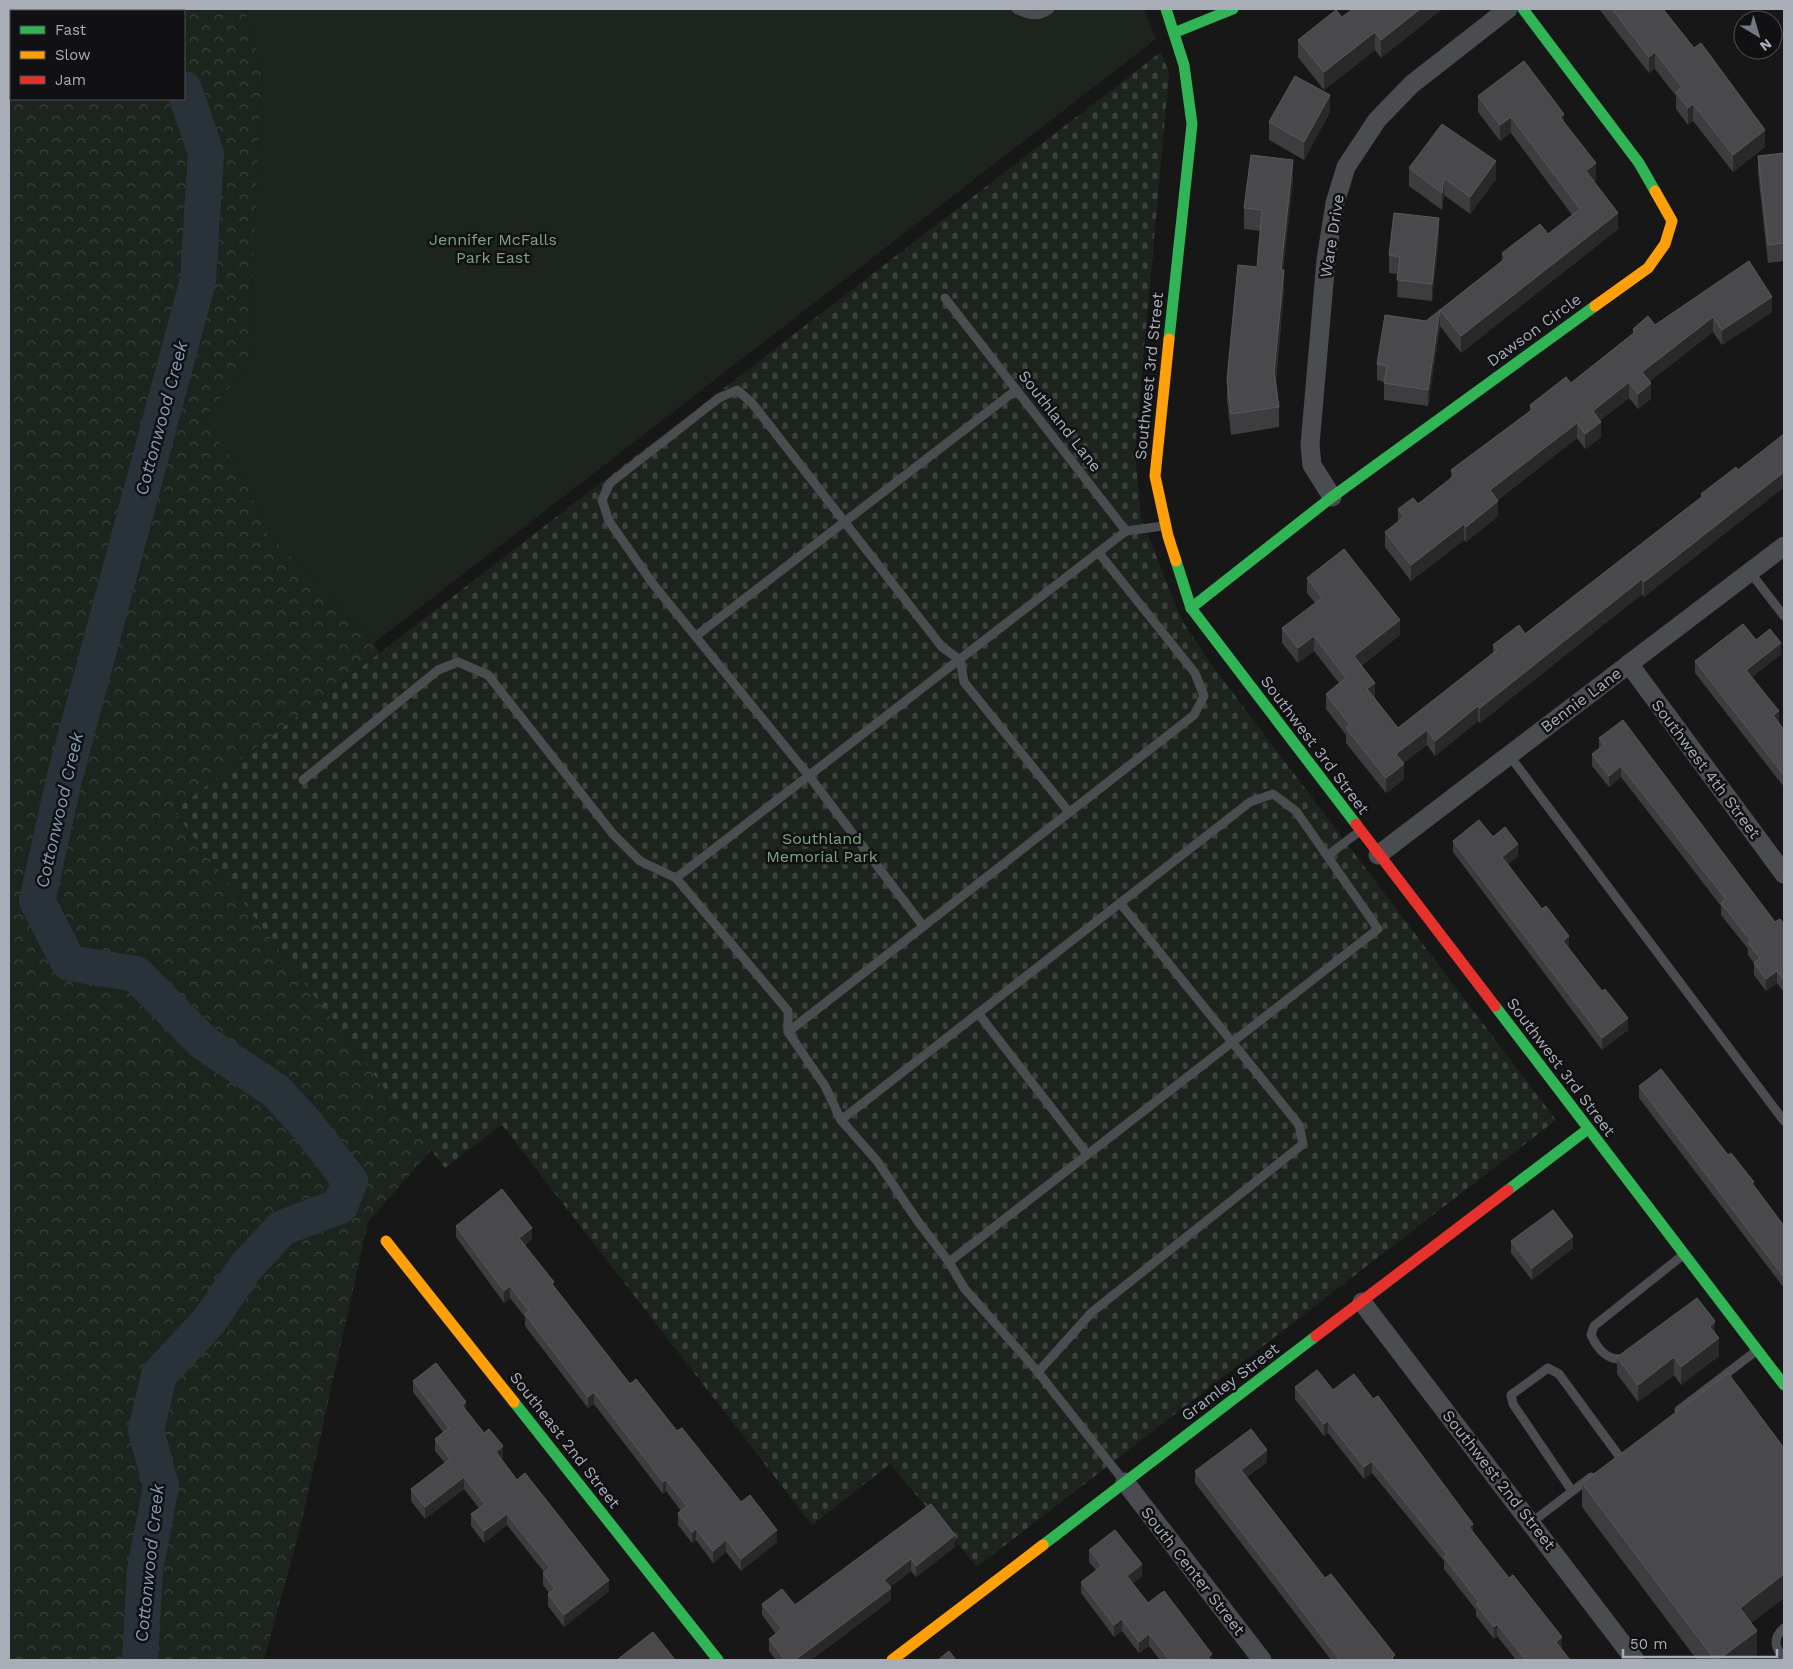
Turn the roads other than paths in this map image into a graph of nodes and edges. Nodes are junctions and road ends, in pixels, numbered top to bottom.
1 (1016, 9) edge
2 (1050, 9) edge
3 (1166, 9) edge
4 (1233, 9) edge
5 (1508, 9) edge
6 (1523, 9) edge
7 (1176, 32) junction
8 (945, 298) dead end
9 (1016, 390) junction
10 (1332, 498) junction
11 (844, 521) junction
12 (1166, 526) junction
13 (1126, 531) junction
14 (1784, 546) edge
15 (1099, 553) junction
16 (1750, 572) junction
17 (1191, 608) junction
18 (1784, 616) edge
19 (696, 636) junction
20 (960, 660) junction
21 (1628, 664) junction
22 (1509, 755) junction
23 (808, 776) junction
24 (303, 780) dead end
25 (1069, 812) junction
26 (1360, 830) junction
27 (1378, 854) junction
28 (1328, 855) junction
29 (1784, 874) edge
30 (676, 878) junction
31 (1120, 903) junction
32 (923, 926) junction
33 (978, 1013) junction
34 (788, 1032) junction
35 (1231, 1042) junction
36 (841, 1120) junction
37 (1784, 1121) edge
38 (1588, 1130) junction
39 (1088, 1154) junction
40 (386, 1241) dead end
41 (1684, 1254) junction
42 (949, 1262) junction
43 (1362, 1302) junction
44 (1758, 1350) junction
45 (1637, 1352) edge
46 (1038, 1372) junction
47 (1784, 1385) edge
48 (1671, 1416) edge
49 (1618, 1456) edge
50 (1595, 1474) edge
51 (1125, 1482) junction
52 (1572, 1491) junction
53 (1532, 1522) junction
54 (1784, 1628) edge
55 (718, 1660) edge
56 (892, 1660) edge
57 (1262, 1660) edge
58 (1635, 1660) edge
59 (1784, 1660) edge

1 - 2 lane
3 - 7 street, Southwest 3rd Street
4 - 7 street
5 - 10 street, Ware Drive
6 - 10 street, Dawson Circle
7 - 12 street, Southwest 3rd Street
8 - 9 lane, Southland Lane
9 - 11 lane
9 - 13 lane, Southland Lane
10 - 17 street, Dawson Circle
11 - 19 lane
11 - 19 lane
11 - 20 lane
12 - 13 lane
12 - 17 street, Southwest 3rd Street
13 - 15 lane
14 - 16 street, Bennie Lane
15 - 20 lane
15 - 25 lane
16 - 18 lane
16 - 21 street, Bennie Lane
17 - 26 street, Southwest 3rd Street
19 - 23 lane
20 - 23 lane
20 - 25 lane
21 - 22 street, Bennie Lane
21 - 29 street, Southwest 4th Street
22 - 27 street, Bennie Lane
22 - 37 lane
23 - 30 lane
23 - 32 lane
24 - 30 lane
25 - 32 lane
26 - 27 street, Southwest 3rd Street
26 - 28 lane
27 - 38 street, Southwest 3rd Street
28 - 31 lane
28 - 35 lane
30 - 34 lane
31 - 33 lane
31 - 35 lane
32 - 34 lane
33 - 36 lane
33 - 39 lane
34 - 36 lane
35 - 39 lane
35 - 46 lane
36 - 42 lane
38 - 41 street, Southwest 3rd Street
38 - 43 street, Gramley Street
39 - 42 lane
40 - 55 street, Southeast 2nd Street
41 - 44 street, Southwest 3rd Street
41 - 45 lane
42 - 46 lane
43 - 51 street, Gramley Street
43 - 53 street, Southwest 2nd Street
44 - 47 street, Southwest 3rd Street
44 - 48 lane
46 - 51 lane
49 - 52 lane
50 - 52 lane
51 - 56 street, Gramley Street
51 - 57 street, South Center Street
52 - 53 lane
53 - 58 street, Southwest 2nd Street
54 - 59 lane

